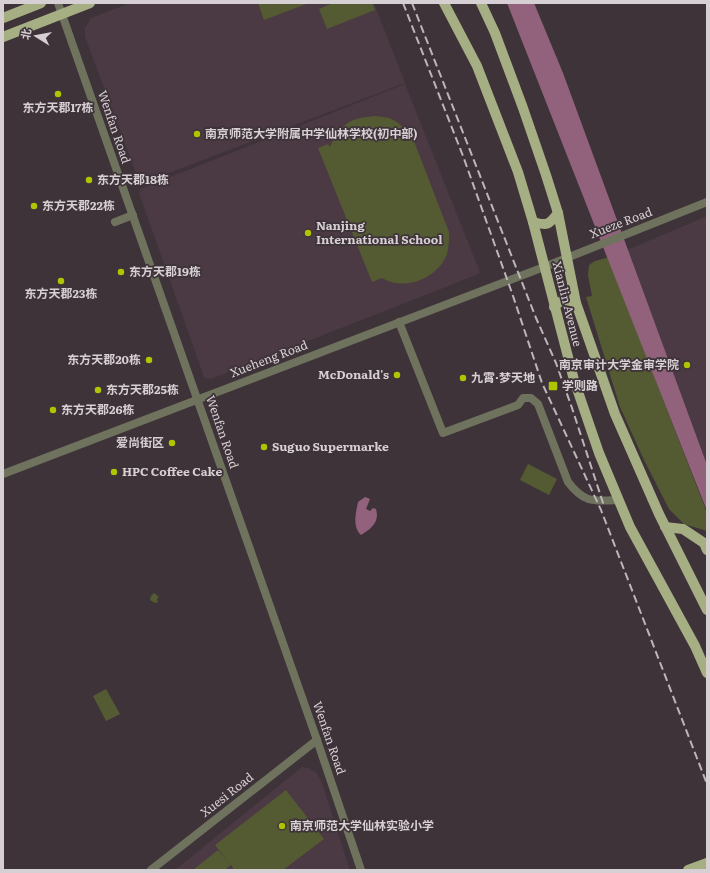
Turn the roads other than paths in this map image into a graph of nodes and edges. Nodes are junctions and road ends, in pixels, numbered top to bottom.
1 (41, 3) edge
2 (58, 3) edge
3 (90, 3) edge
4 (444, 3) edge
5 (481, 3) edge
6 (61, 14) junction
7 (3, 18) edge
8 (3, 37) edge
9 (707, 202) edge
10 (558, 214) junction
11 (133, 215) junction
12 (115, 222) dead end
13 (533, 222) junction
14 (566, 257) junction
15 (544, 267) junction
16 (576, 304) junction
17 (554, 308) junction
18 (399, 322) junction
19 (198, 400) junction
20 (3, 474) edge
21 (619, 500) junction
22 (665, 527) junction
23 (707, 550) edge
24 (707, 610) edge
25 (707, 673) edge
26 (317, 740) junction
27 (707, 863) edge
28 (152, 870) edge
29 (361, 870) edge
30 (688, 870) edge

1 - 7 main road
2 - 6 street, Wenfan Road
3 - 6 main road
4 - 13 main road, Xianlin Avenue
5 - 10 main road, Xianlin Avenue
6 - 8 main road
6 - 11 street, Wenfan Road
9 - 14 street, Xueze Road
10 - 13 main road
10 - 14 main road, Xianlin Avenue
11 - 12 street
11 - 19 street, Wenfan Road
13 - 15 main road, Xianlin Avenue
14 - 15 street, Xueze Road
14 - 16 main road, Xianlin Avenue
15 - 17 main road, Xianlin Avenue
15 - 18 street, Xueheng Road
16 - 17 main road
16 - 22 main road, Xianlin Avenue
17 - 21 main road, Xianlin Avenue
18 - 19 street, Xueheng Road
18 - 21 street
19 - 20 street, Xueheng Road
19 - 26 street, Wenfan Road
21 - 25 main road, Xianlin Avenue
22 - 23 main road
22 - 24 main road, Xianlin Avenue
26 - 28 street, Xuesi Road
26 - 29 street, Wenfan Road
27 - 30 main road

